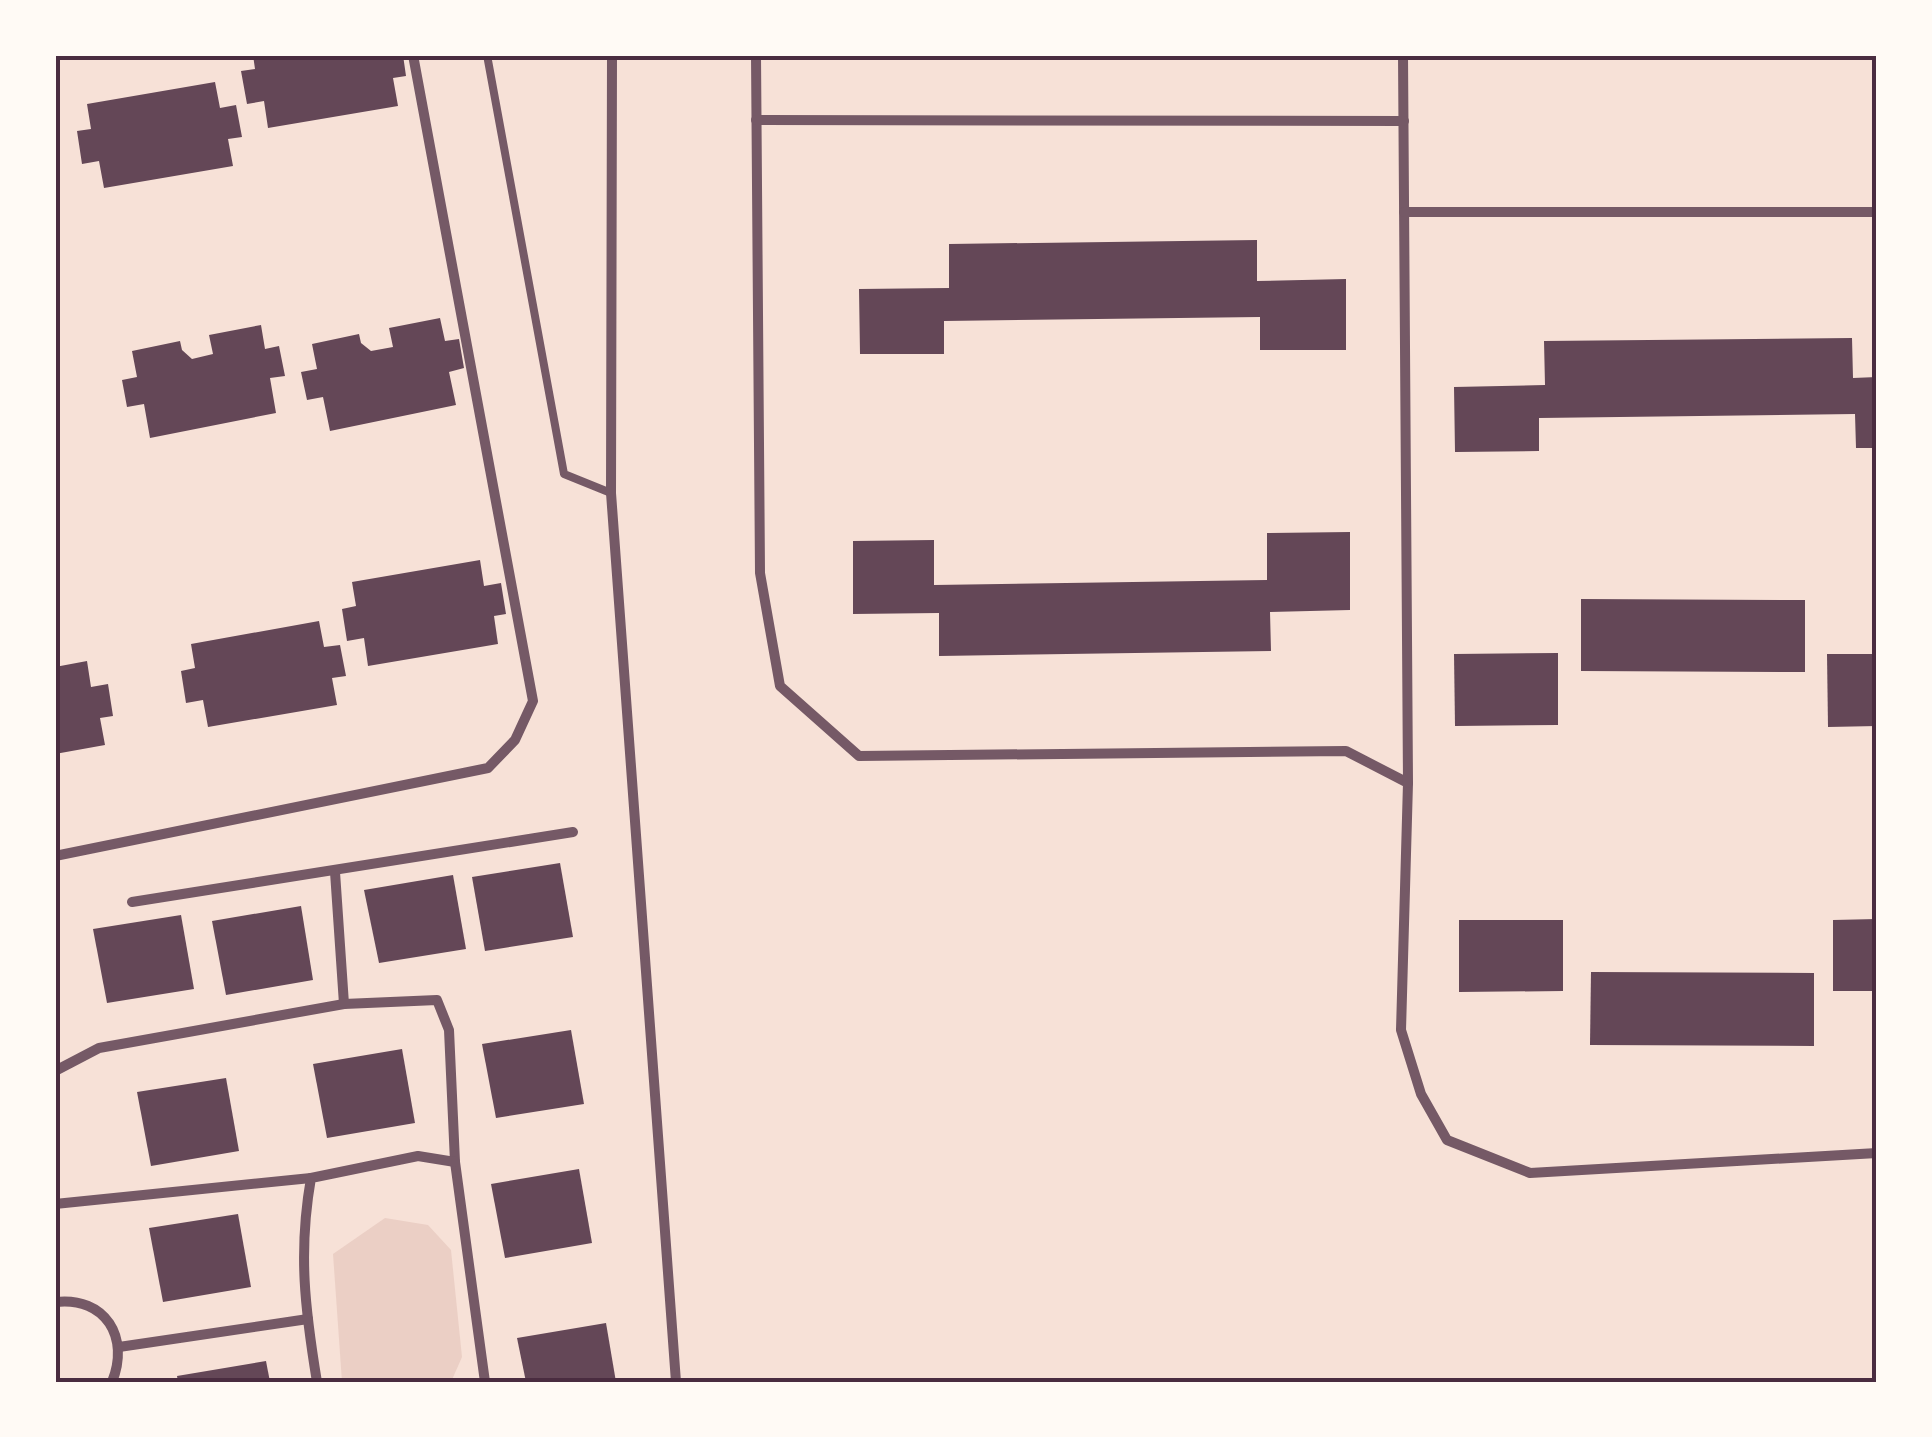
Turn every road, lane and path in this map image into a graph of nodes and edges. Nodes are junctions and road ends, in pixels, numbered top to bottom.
1 (413, 55) edge
2 (487, 55) edge
3 (612, 55) edge
4 (756, 55) edge
5 (1404, 55) edge
6 (756, 120) junction
7 (1404, 122) junction
8 (1404, 212) junction
9 (1877, 212) edge
10 (611, 493) junction
11 (1408, 784) junction
12 (573, 832) dead end
13 (55, 856) edge
14 (335, 872) junction
15 (132, 902) dead end
16 (344, 1004) junction
17 (55, 1070) edge
18 (1877, 1153) edge
19 (455, 1162) junction
20 (311, 1178) junction
21 (55, 1204) edge
22 (55, 1302) edge
23 (308, 1320) junction
24 (119, 1346) junction
25 (112, 1382) edge
26 (318, 1382) edge
27 (485, 1382) edge
28 (676, 1382) edge

1 - 13 street
2 - 10 lane
3 - 10 street
4 - 6 street
5 - 7 street
6 - 7 street
6 - 11 street
7 - 8 street
8 - 9 street
8 - 11 street
10 - 28 street
11 - 18 street
12 - 14 street
14 - 15 street
14 - 16 street
16 - 17 street
16 - 19 street
19 - 20 street
19 - 27 street
20 - 21 street
20 - 23 street
22 - 24 street
23 - 24 street
23 - 26 street
24 - 25 street

